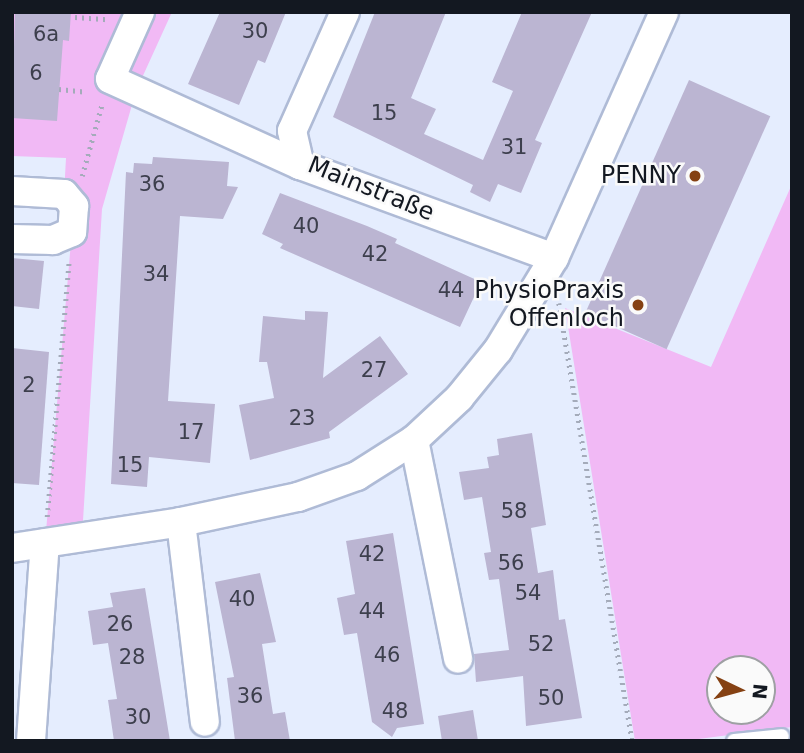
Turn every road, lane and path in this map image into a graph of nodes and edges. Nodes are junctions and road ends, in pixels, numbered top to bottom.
1 (140, 12) edge
2 (345, 12) edge
3 (664, 12) edge
4 (107, 86) junction
5 (59, 89) dead end
6 (300, 166) junction
7 (12, 191) edge
8 (74, 206) junction
9 (12, 239) edge
10 (554, 258) junction
11 (414, 440) junction
12 (181, 522) junction
13 (45, 543) junction
14 (12, 548) edge
15 (458, 659) dead end
16 (205, 722) dead end
17 (785, 737) edge
18 (32, 741) edge
19 (632, 741) edge
20 (734, 741) edge

1 - 4 street
2 - 6 street, Mainstraße
3 - 10 street
4 - 5 path
4 - 6 street
4 - 8 path
6 - 10 street, Mainstraße
7 - 8 street
8 - 9 street
8 - 13 path
10 - 11 street
10 - 19 path
11 - 12 street
11 - 15 street
12 - 13 street
12 - 16 street
13 - 14 street
13 - 18 street
17 - 20 lane

